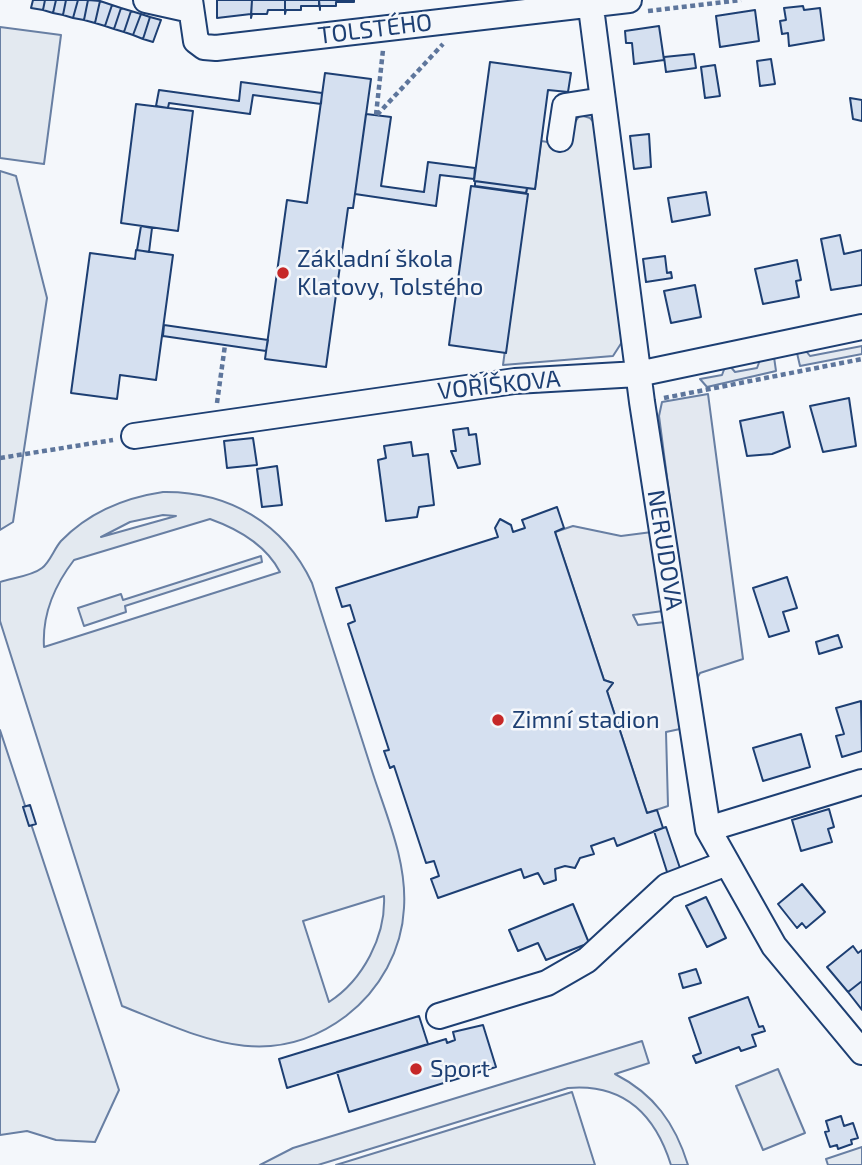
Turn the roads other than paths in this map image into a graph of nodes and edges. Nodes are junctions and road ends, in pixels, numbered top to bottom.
1 (146, 0) edge
2 (591, 2) edge
3 (190, 5) edge
4 (638, 6) edge
5 (603, 100) junction
6 (559, 139) dead end
7 (862, 327) edge
8 (638, 374) junction
9 (134, 436) road end
10 (862, 782) edge
11 (708, 829) junction
12 (727, 863) junction
13 (439, 1016) dead end
14 (862, 1052) edge

1 - 3 street
2 - 3 street, TOLSTÉHO
2 - 4 street, TOLSTÉHO
2 - 5 street, NERUDOVA
5 - 6 street
5 - 8 street, NERUDOVA
7 - 8 street, VOŘÍŠKOVA
8 - 9 street, VOŘÍŠKOVA
8 - 11 street, NERUDOVA
10 - 11 street
11 - 12 street, NERUDOVA
12 - 13 street
12 - 14 street, NERUDOVA

